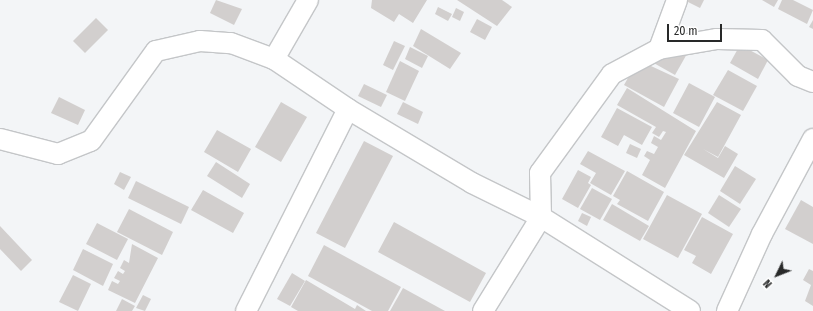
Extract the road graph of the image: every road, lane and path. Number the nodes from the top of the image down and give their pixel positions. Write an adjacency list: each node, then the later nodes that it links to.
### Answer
1 (308, 0): 4 (street)
2 (677, 0): 3 (street)
3 (659, 49): 5 (street); 9 (street)
4 (274, 59): 6 (street); 7 (street)
5 (813, 82)
6 (348, 109): 9 (street); 10 (street)
7 (0, 139)
8 (813, 139): 13 (street)
9 (542, 217): 11 (street); 12 (street)
10 (246, 311)
11 (483, 311)
12 (690, 311)
13 (727, 311)

